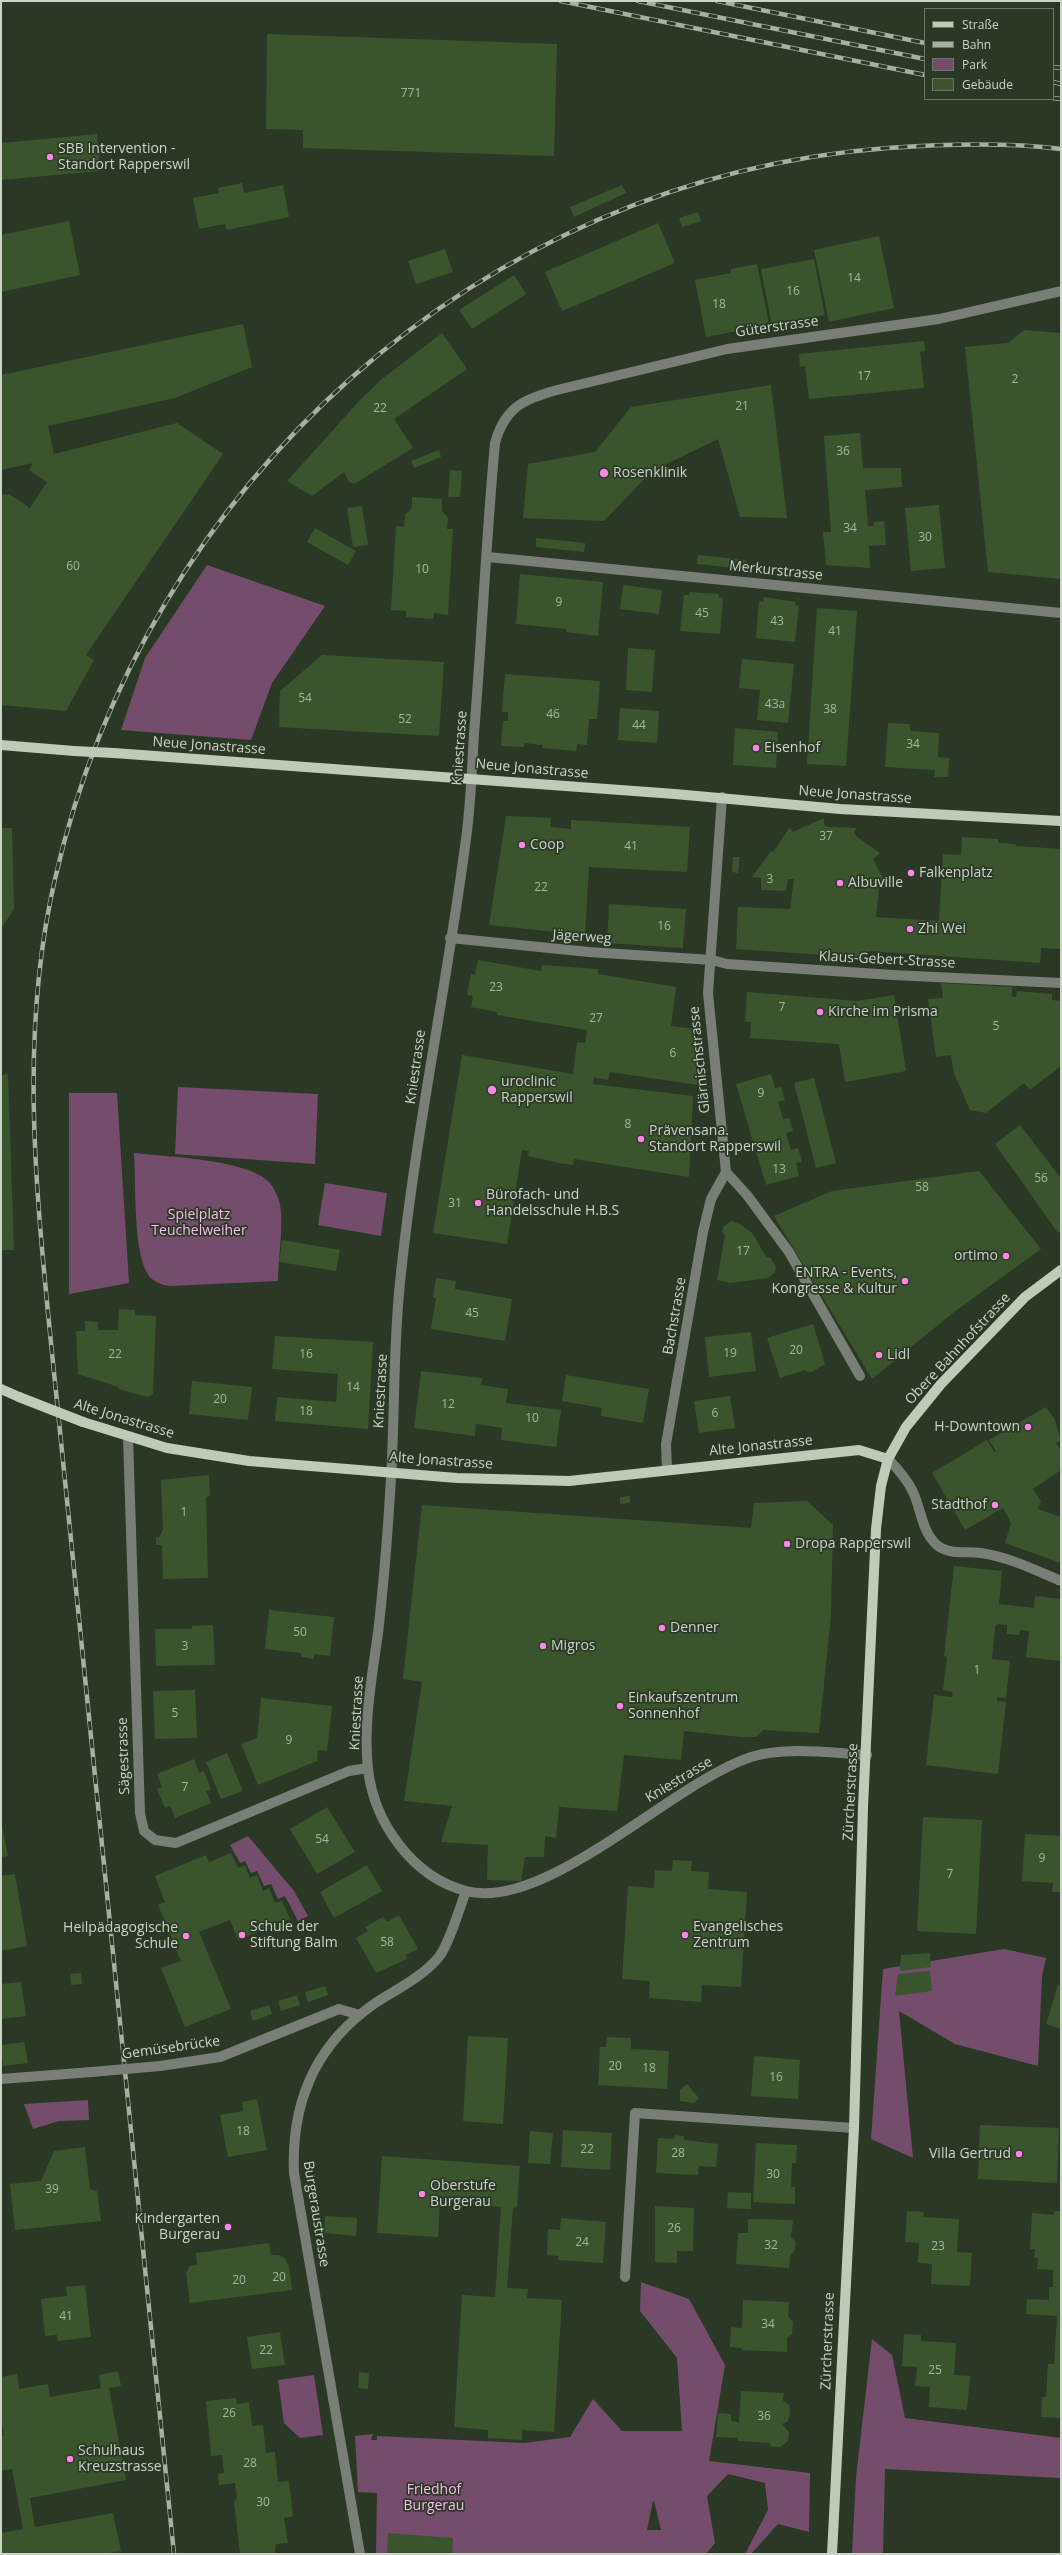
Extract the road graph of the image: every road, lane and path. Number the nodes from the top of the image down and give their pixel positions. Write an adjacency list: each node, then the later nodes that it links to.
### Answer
1 (1061, 291): 2 (street, Güterstrasse)
2 (506, 418): 3 (street, Kniestrasse)
3 (488, 557): 4 (street, Merkurstrasse); 6 (street, Kniestrasse)
4 (1061, 613)
5 (1, 745): 6 (main road, Neue Jonastrasse, bridge)
6 (471, 778): 7 (main road, Neue Jonastrasse); 9 (street, Kniestrasse)
7 (722, 797): 8 (main road, Neue Jonastrasse); 10 (street, Glärnischstrasse)
8 (1061, 821)
9 (450, 938): 10 (street, Jägerweg); 19 (street, Kniestrasse)
10 (712, 960): 11 (street, Klaus-Gebert-Strasse); 12 (street, Glärnischstrasse)
11 (1061, 983)
12 (726, 1172): 14 (street); 18 (street, Bachstrasse)
13 (1061, 1270): 17 (main road, Obere Bahnhofstrasse)
14 (860, 1376)
15 (1, 1389): 16 (main road, Alte Jonastrasse, bridge)
16 (128, 1437): 19 (main road, Alte Jonastrasse); 22 (street, Sägestrasse)
17 (888, 1459): 18 (main road, Alte Jonastrasse); 20 (street); 21 (main road, Zürcherstrasse)
18 (667, 1470): 19 (main road, Alte Jonastrasse)
19 (392, 1472): 22 (street, Kniestrasse)
20 (1061, 1581)
21 (867, 1755): 23 (street, Kniestrasse); 26 (main road, Zürcherstrasse)
22 (368, 1768): 23 (street, Kniestrasse)
23 (466, 1891): 24 (street, Burgeraustrasse)
24 (360, 2015): 25 (street, Gemüsebrücke, bridge); 28 (street, Burgeraustrasse)
25 (1, 2079)
26 (854, 2128): 27 (street); 29 (main road, Zürcherstrasse)
27 (625, 2277)
28 (360, 2554)
29 (832, 2554)

